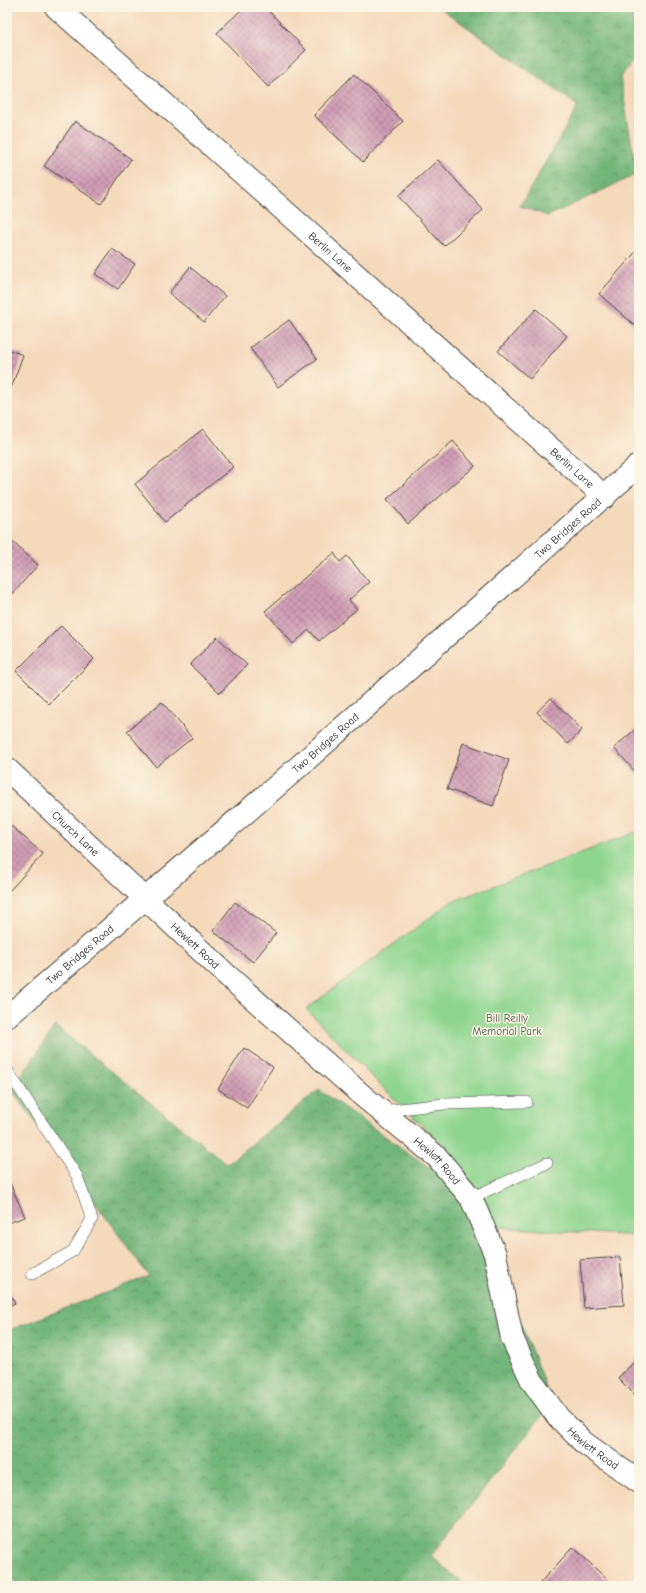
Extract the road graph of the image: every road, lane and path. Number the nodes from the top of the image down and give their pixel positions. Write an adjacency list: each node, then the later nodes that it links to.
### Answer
1 (56, 7): 3 (street, Berlin Lane)
2 (639, 465): 3 (street, Two Bridges Road)
3 (605, 497): 5 (street, Two Bridges Road)
4 (7, 769): 5 (street, Church Lane)
5 (144, 899): 6 (street, Two Bridges Road); 9 (street, Hewlett Road)
6 (7, 1017)
7 (7, 1070): 12 (lane)
8 (527, 1102): 9 (lane)
9 (381, 1111): 11 (street, Hewlett Road)
10 (547, 1162): 11 (lane)
11 (471, 1198): 13 (street, Hewlett Road)
12 (32, 1274)
13 (639, 1482)

